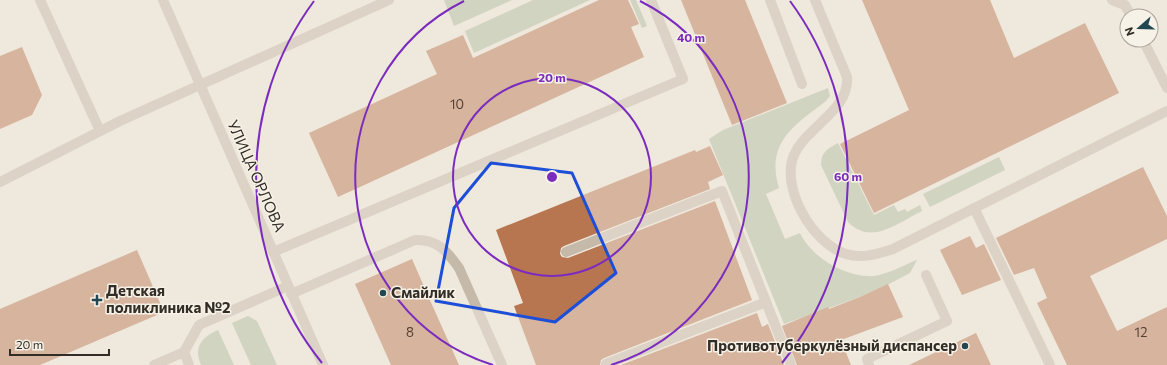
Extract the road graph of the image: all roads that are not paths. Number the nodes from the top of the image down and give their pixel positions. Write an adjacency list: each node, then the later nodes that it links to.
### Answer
1 (40, 0): 14 (street)
2 (163, 0): 11 (street, УЛИЦА ОРЛОВА)
3 (389, 0): 11 (street)
4 (651, 0): 17 (street)
5 (770, 0): 10 (street)
6 (815, 0): 16 (street)
7 (1112, 0): 8 (street)
8 (1127, 8)
9 (1147, 48): 12 (street)
10 (802, 84)
11 (200, 86): 14 (street); 17 (street, УЛИЦА ОРЛОВА)
12 (1167, 88)
13 (1167, 111): 16 (street)
14 (100, 131): 15 (street)
15 (0, 182)
16 (974, 208): 30 (street)
17 (273, 252): 20 (street, УЛИЦА ОРЛОВА)
18 (566, 252): 21 (street)
19 (926, 275): 29 (street)
20 (290, 290): 22 (street); 26 (street, УЛИЦА ОРЛОВА); 27 (street)
21 (766, 302): 23 (street); 28 (street)
22 (184, 352): 24 (street); 25 (street)
23 (606, 364)
24 (154, 365)
25 (189, 365)
26 (322, 365)
27 (502, 365)
28 (791, 365)
29 (869, 365)
30 (1050, 365)

